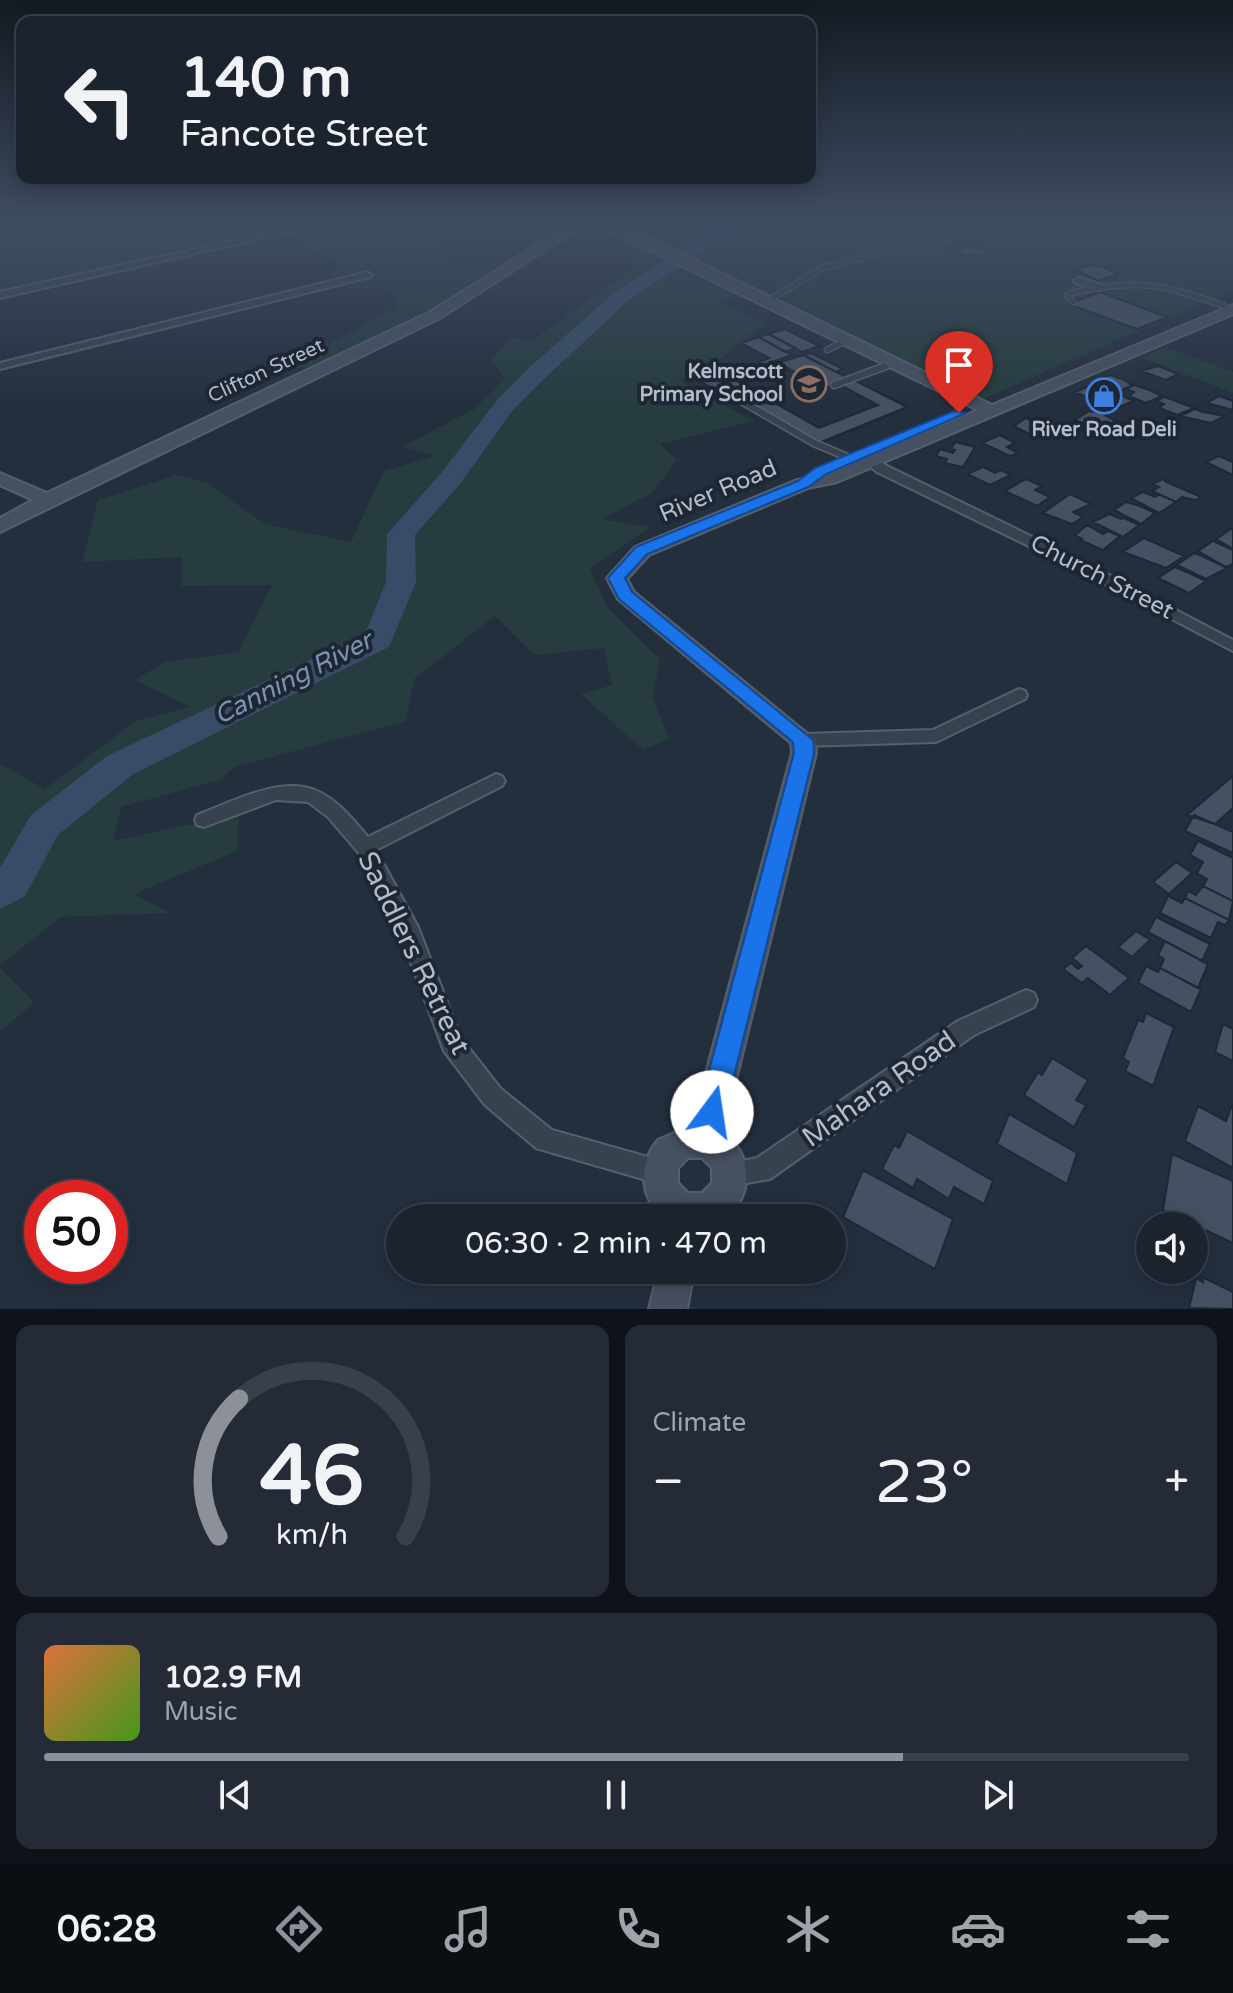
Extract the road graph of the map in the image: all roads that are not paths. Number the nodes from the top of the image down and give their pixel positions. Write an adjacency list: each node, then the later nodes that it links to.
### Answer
1 (40, 286): 10 (street)
2 (322, 286): 17 (street)
3 (479, 286): 23 (main road, Clifton Street)
4 (737, 286): 11 (main road)
5 (792, 286): 11 (lane)
6 (1096, 286): 9 (street)
7 (1104, 286): 9 (lane)
8 (1171, 286): 13 (lane)
9 (1099, 287): 12 (lane)
10 (0, 295)
11 (767, 301): 14 (main road)
12 (1073, 302)
13 (1230, 305): 20 (main road, River Road)
14 (848, 340): 15 (lane); 16 (main road)
15 (827, 350)
16 (894, 363): 18 (lane); 20 (main road)
17 (0, 366)
18 (834, 385)
19 (733, 396): 21 (lane)
20 (986, 408): 21 (main road, River Road)
21 (868, 458): 25 (street, Church Street); 27 (main road, River Road)
22 (0, 478): 23 (main road)
23 (47, 500): 24 (main road, Clifton Street)
24 (0, 526)
25 (1233, 646)
26 (1019, 695): 27 (street)
27 (803, 740): 32 (main road)
28 (496, 781): 30 (street)
29 (204, 820): 30 (street, Saddlers Retreat)
30 (365, 847): 33 (street, Saddlers Retreat)
31 (1026, 1000): 34 (street, Mahara Road)
32 (704, 1142): 33 (main road); 34 (main road)
33 (666, 1196): 34 (main road)
34 (720, 1199)

